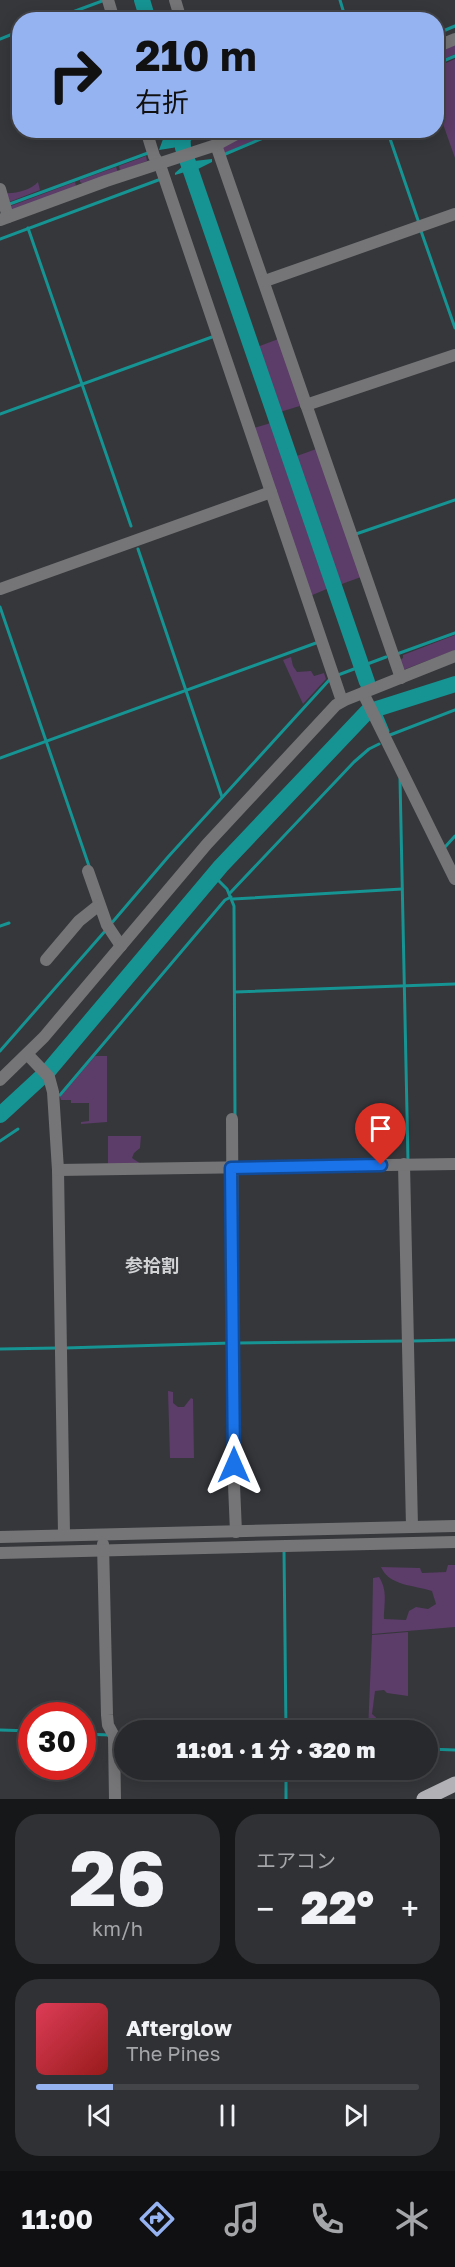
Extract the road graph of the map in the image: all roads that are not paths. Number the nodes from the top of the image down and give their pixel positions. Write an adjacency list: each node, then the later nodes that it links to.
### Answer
1 (148, 138): 3 (street)
2 (219, 139): 3 (street); 7 (street)
3 (162, 173): 5 (street); 10 (street)
4 (0, 189): 5 (street)
5 (5, 213)
6 (455, 214): 7 (street)
7 (265, 281): 9 (street)
8 (455, 355): 9 (street)
9 (309, 404): 13 (street)
10 (268, 493): 11 (street); 15 (street)
11 (0, 589)
12 (455, 656): 13 (street)
13 (401, 678): 14 (street)
14 (364, 696): 15 (street); 17 (street)
15 (342, 701): 19 (street)
16 (88, 871): 18 (street)
17 (455, 879)
18 (99, 905): 19 (street); 20 (street)
19 (121, 946): 21 (street)
20 (46, 960)
21 (28, 1055): 22 (street); 27 (street)
22 (1, 1076)
23 (232, 1119): 26 (street)
24 (406, 1164): 25 (street); 26 (street); 29 (street)
25 (455, 1164)
26 (233, 1167): 27 (street); 30 (street)
27 (58, 1170): 31 (street)
28 (455, 1526): 29 (street)
29 (412, 1527): 33 (street)
30 (236, 1532): 34 (street); 36 (street)
31 (64, 1534): 32 (street); 36 (street)
32 (0, 1537)
33 (376, 1537): 34 (street); 35 (street)
34 (342, 1538): 36 (street)
35 (455, 1542)
36 (103, 1543): 37 (street); 39 (street)
37 (0, 1553)
38 (455, 1784): 40 (main road)
39 (115, 1799)
40 (424, 1799)

